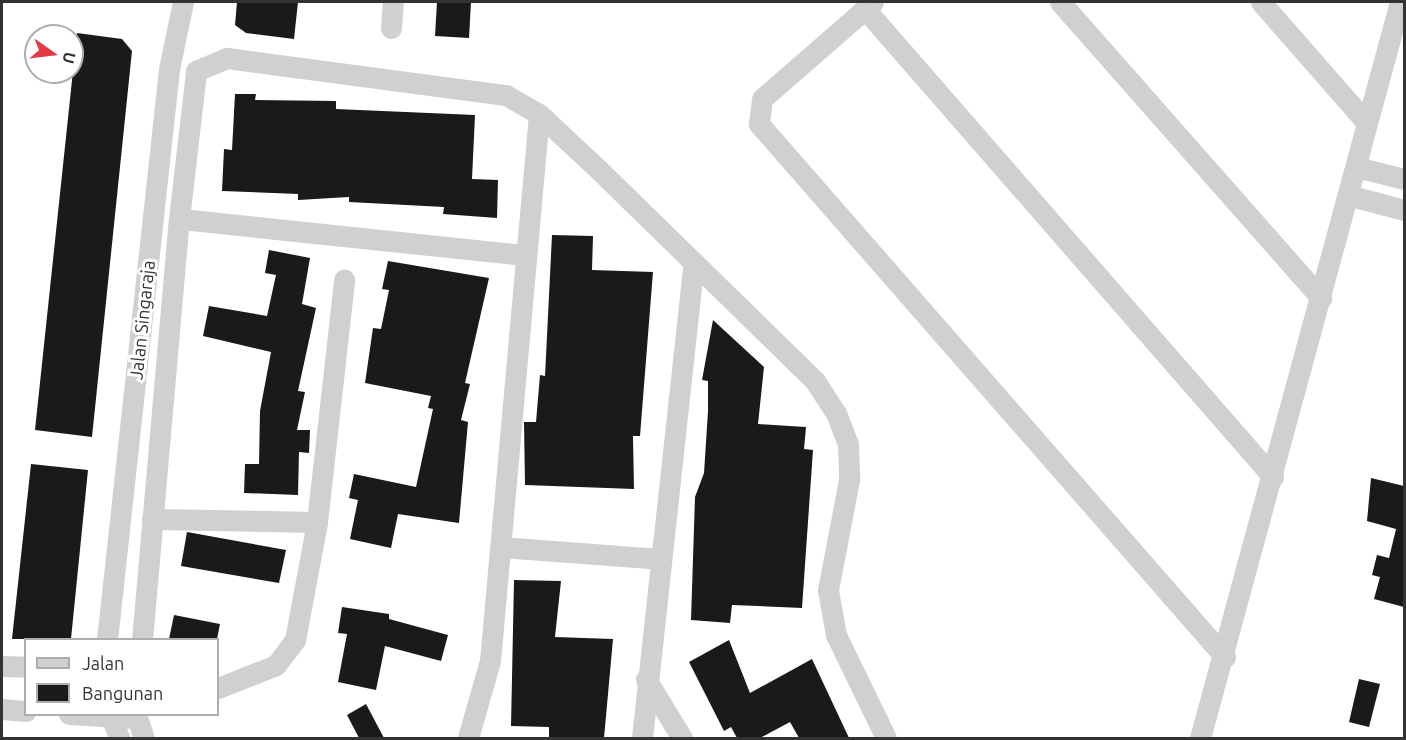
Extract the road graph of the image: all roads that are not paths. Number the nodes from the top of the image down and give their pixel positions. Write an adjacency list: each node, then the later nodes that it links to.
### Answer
1 (183, 2): 24 (street, Jalan Singaraja)
2 (393, 2): 7 (street)
3 (1060, 2): 18 (street)
4 (1261, 2): 9 (street)
5 (1400, 2): 9 (street)
6 (869, 5): 19 (street); 26 (street)
7 (391, 28)
8 (539, 114): 14 (street); 15 (street); 16 (street)
9 (1367, 123): 10 (street)
10 (1356, 167): 11 (street); 12 (street)
11 (1404, 179)
12 (1348, 195): 13 (street); 18 (street)
13 (1404, 210)
14 (179, 219): 15 (street); 20 (street)
15 (525, 255): 22 (street)
16 (693, 267): 23 (street); 40 (street)
17 (344, 280): 21 (street)
18 (1321, 298): 19 (street)
19 (1273, 477): 26 (street)
20 (152, 519): 21 (street); 25 (street)
21 (316, 522): 30 (street)
22 (502, 547): 23 (street); 37 (street)
23 (660, 559): 29 (street)
24 (107, 638)
25 (142, 638)
26 (1225, 657): 41 (street)
27 (2, 666): 28 (street)
28 (24, 667)
29 (646, 679): 38 (street); 39 (street)
30 (219, 688)
31 (2, 709): 32 (street)
32 (24, 711)
33 (110, 716): 34 (street); 35 (street)
34 (136, 716): 36 (street)
35 (119, 738)
36 (144, 738)
37 (468, 738)
38 (642, 738)
39 (682, 738)
40 (886, 738)
41 (1200, 738)

